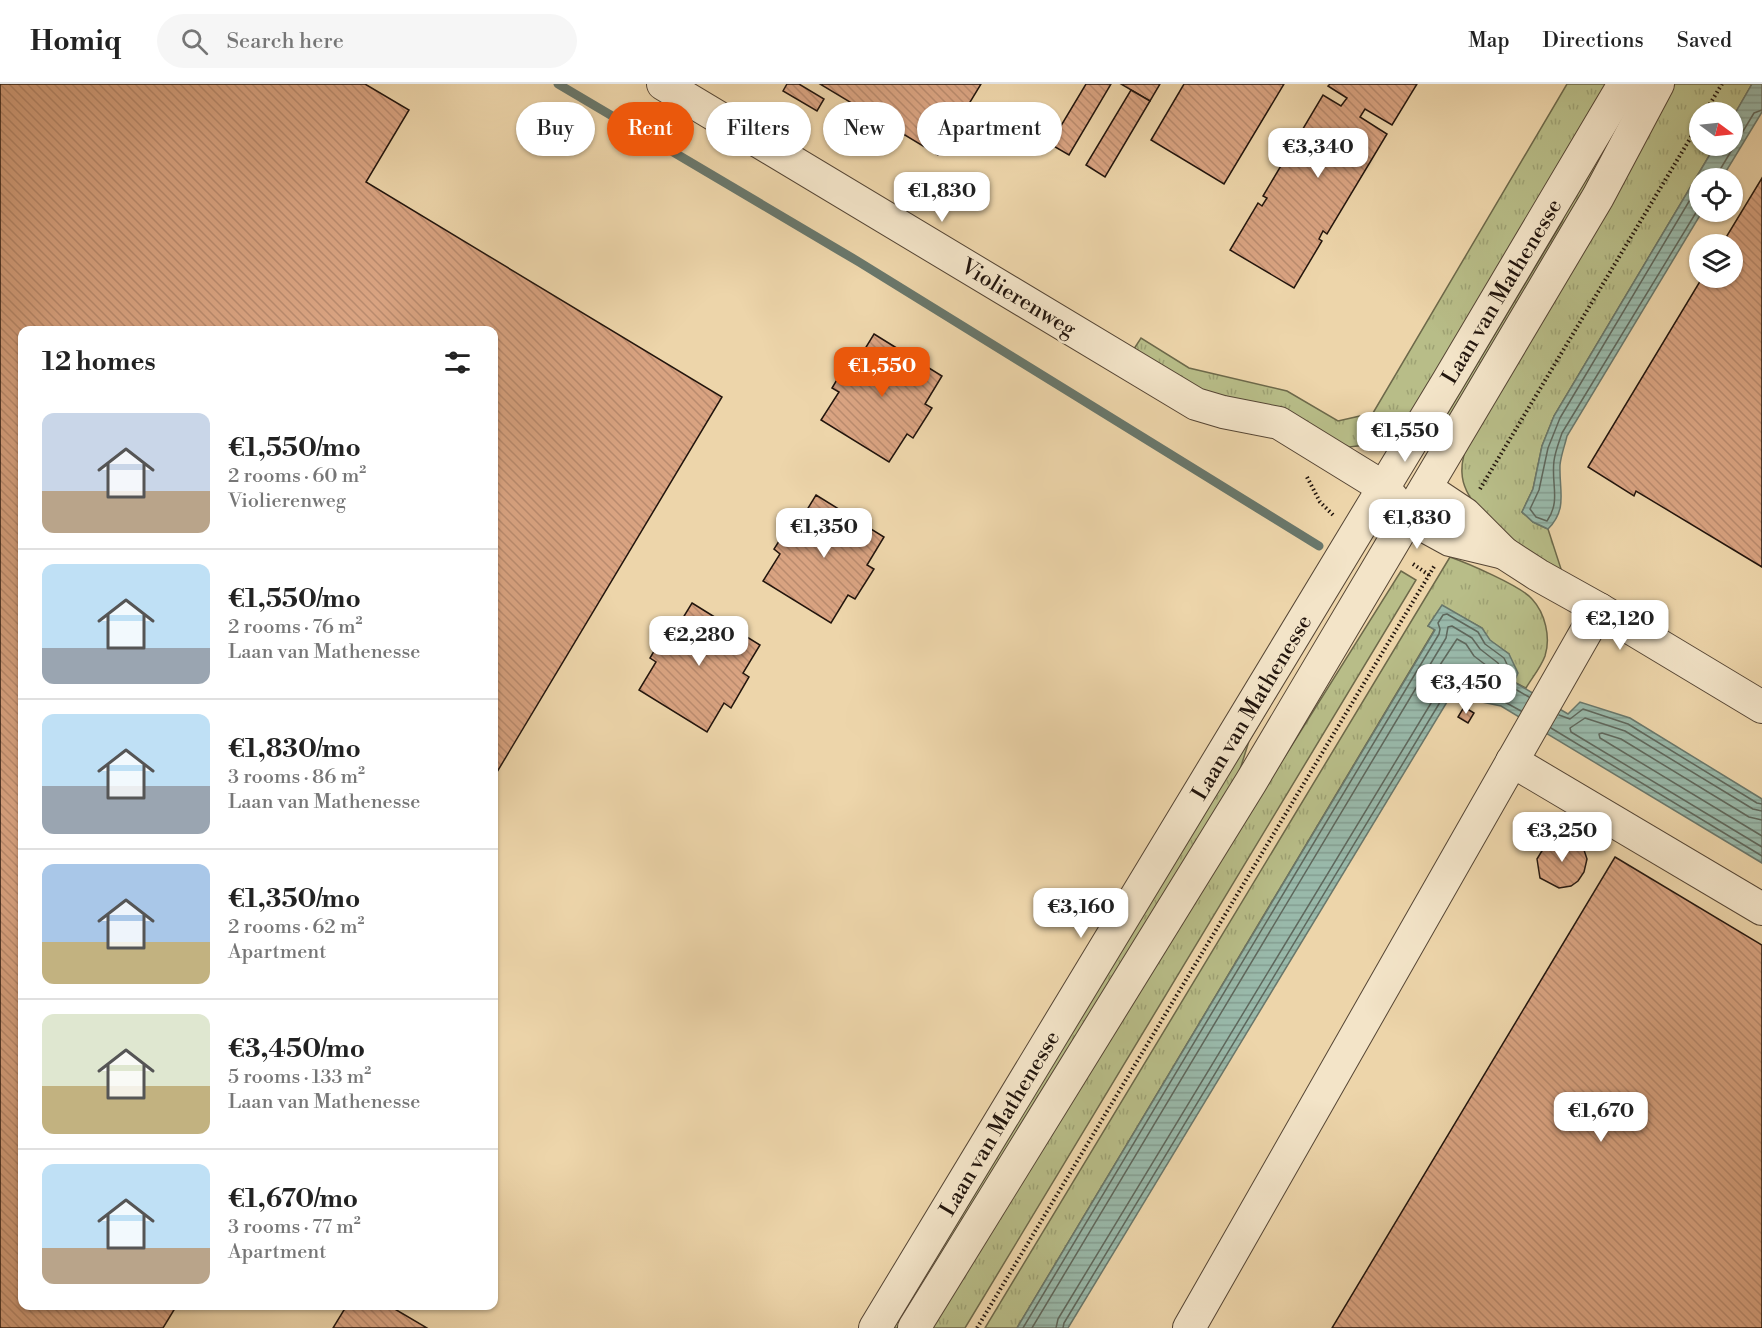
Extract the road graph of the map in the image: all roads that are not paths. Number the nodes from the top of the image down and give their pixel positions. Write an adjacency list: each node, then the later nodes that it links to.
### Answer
1 (663, 84): 4 (street, Violierenweg)
2 (1624, 84): 4 (street, Laan van Mathenesse)
3 (1658, 84): 5 (street, Laan van Mathenesse)
4 (1383, 487): 5 (street); 6 (street); 12 (street, Laan van Mathenesse)
5 (1426, 488): 6 (street, Laan van Mathenesse); 7 (street)
6 (1408, 517): 7 (street); 13 (street, Laan van Mathenesse)
7 (1458, 527): 8 (street)
8 (1599, 609): 9 (street); 10 (street)
9 (1762, 707)
10 (1512, 761): 11 (street); 14 (street)
11 (1762, 909)
12 (875, 1328)
13 (914, 1328)
14 (1189, 1328)

